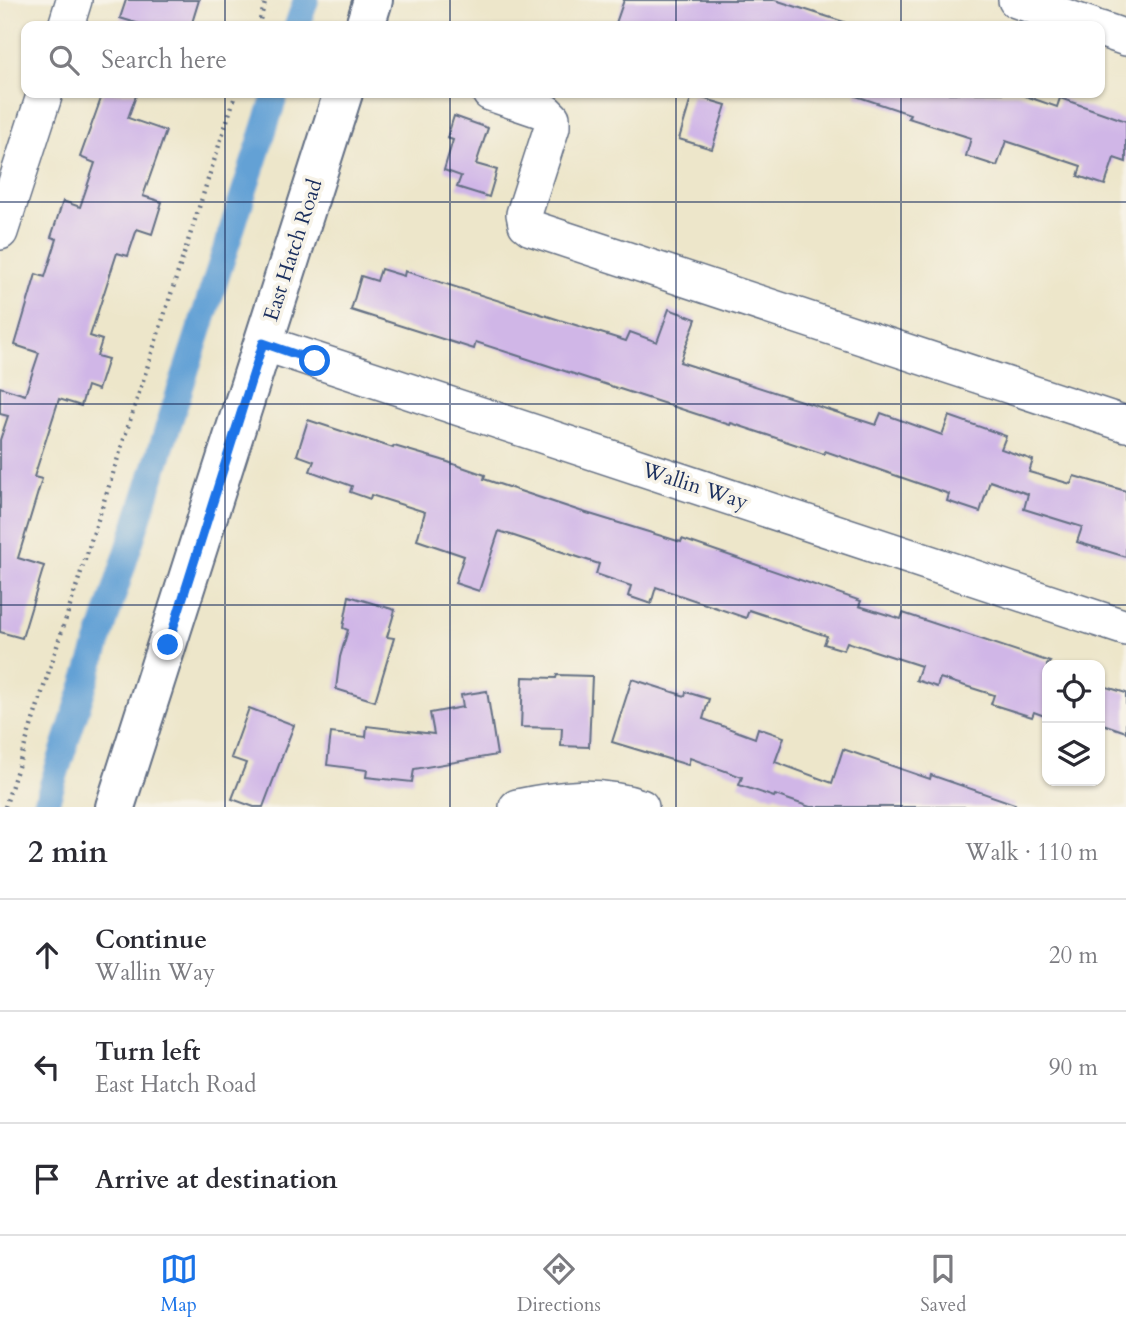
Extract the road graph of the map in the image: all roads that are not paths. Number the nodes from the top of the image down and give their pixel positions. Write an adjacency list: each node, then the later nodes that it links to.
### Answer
1 (75, 0): 4 (street)
2 (373, 0): 5 (main road)
3 (1016, 0): 6 (street)
4 (68, 21)
5 (367, 21)
6 (1077, 21)
7 (1105, 31): 8 (street)
8 (1126, 38)
9 (43, 98): 12 (street)
10 (342, 98): 13 (main road, East Hatch Road)
11 (505, 98): 14 (street)
12 (0, 232)
13 (263, 343): 15 (street, Wallin Way); 16 (main road, East Hatch Road)
14 (1126, 424)
15 (1126, 628)
16 (115, 807)
17 (517, 807): 18 (street)
18 (641, 807)

